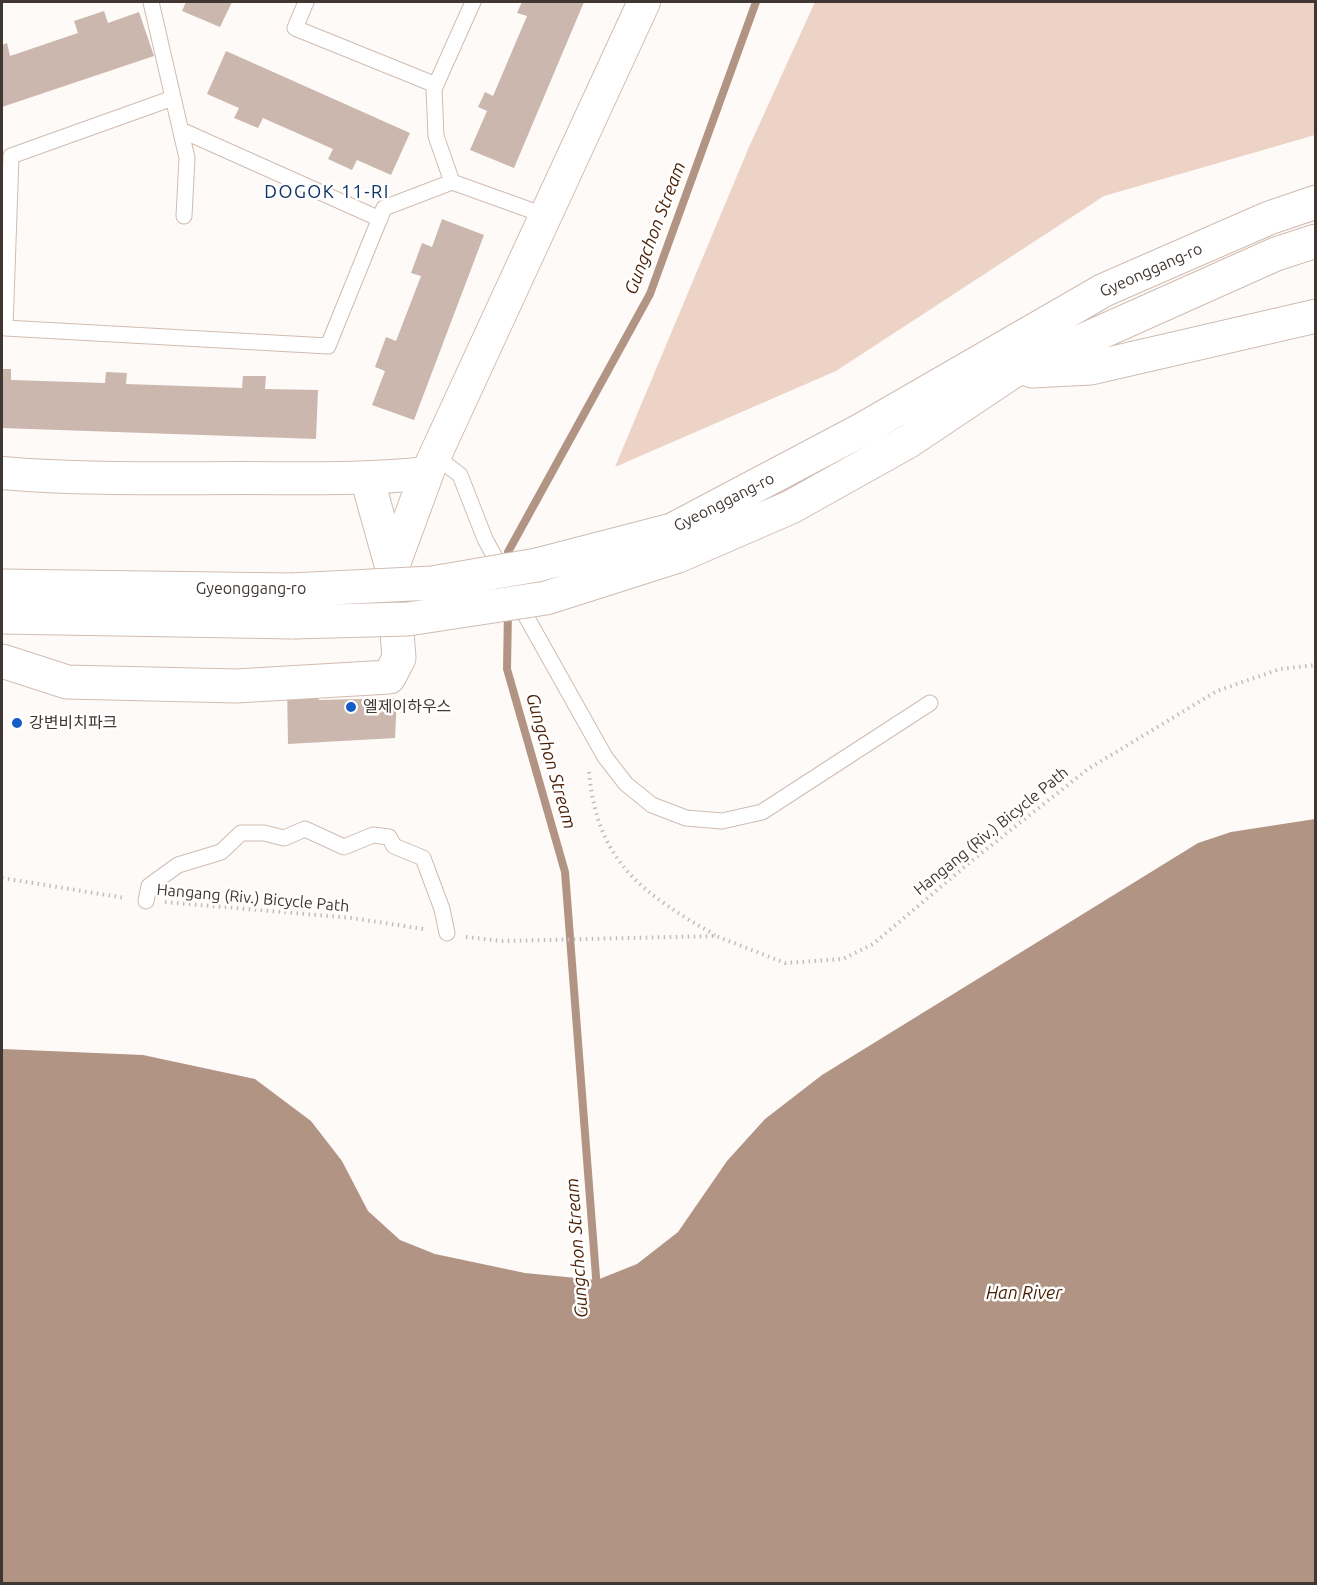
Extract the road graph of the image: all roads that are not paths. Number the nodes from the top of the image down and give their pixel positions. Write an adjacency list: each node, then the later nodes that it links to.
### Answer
1 (151, 2): 6 (lane)
2 (306, 2): 5 (lane)
3 (472, 2): 5 (lane)
4 (644, 2): 10 (street)
5 (436, 85): 8 (lane)
6 (173, 98): 7 (lane); 12 (lane)
7 (180, 130): 11 (lane); 12 (lane)
8 (452, 182): 10 (lane); 12 (lane)
9 (1316, 202): 19 (main road, Gyeonggang-ro)
10 (544, 215): 16 (street)
11 (184, 216)
12 (380, 219)
13 (1316, 241): 15 (main road, Gyeonggang-ro)
14 (1316, 316): 15 (main road)
15 (1012, 372): 19 (main road, Gyeonggang-ro)
16 (431, 465): 18 (street); 20 (main road); 24 (lane)
17 (2, 473): 18 (street)
18 (367, 478): 20 (main road)
19 (675, 543): 21 (main road, Gyeonggang-ro, bridge); 22 (main road, Gyeonggang-ro, bridge)
20 (392, 568): 23 (main road)
21 (2, 586)
22 (2, 617)
23 (2, 662)
24 (930, 703)
25 (146, 901): 26 (lane)
26 (447, 933)

